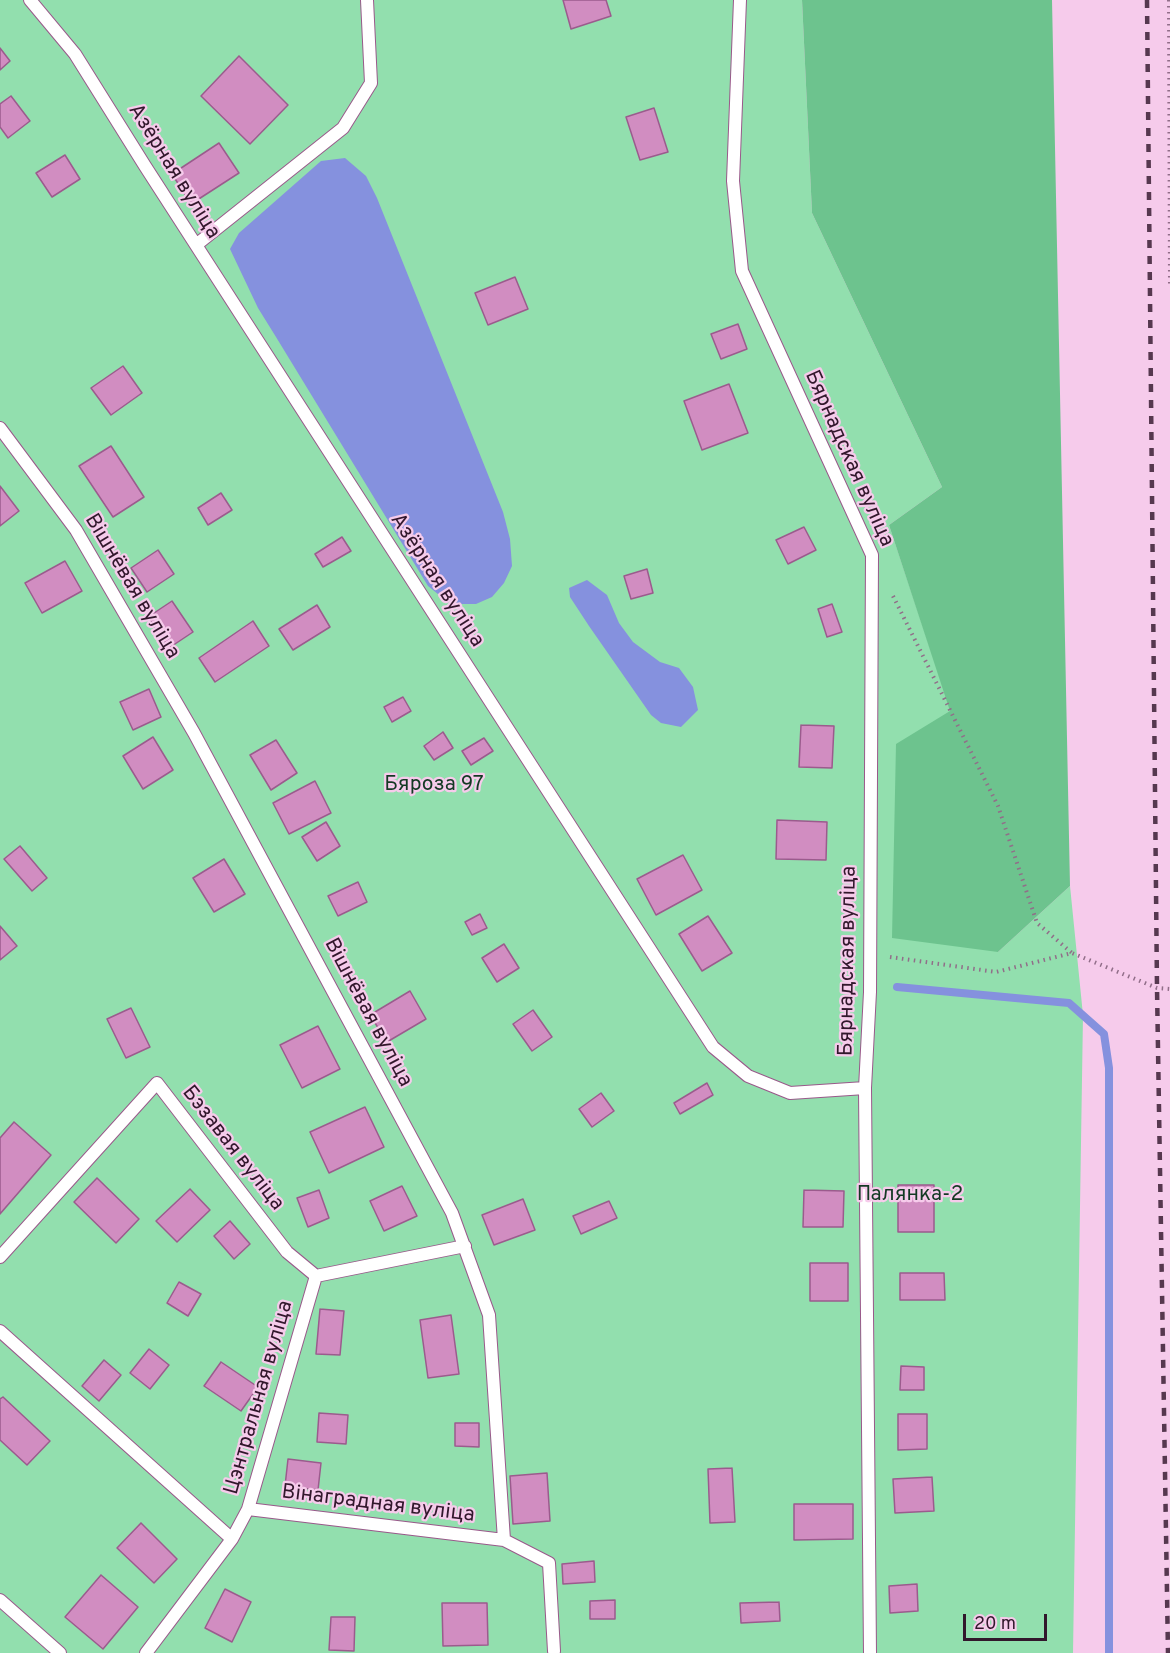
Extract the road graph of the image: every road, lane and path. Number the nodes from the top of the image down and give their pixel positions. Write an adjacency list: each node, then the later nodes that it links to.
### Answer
1 (30, 0): 5 (lane, Азёрная вуліца)
2 (367, 0): 5 (lane)
3 (740, 0): 10 (lane, Бярнадская вуліца)
4 (1169, 0): 6 (path)
5 (196, 245): 12 (lane, Азёрная вуліца)
6 (1170, 286)
7 (0, 428): 13 (lane, Вішнёвая вуліца)
8 (888, 586): 9 (path)
9 (1072, 953): 10 (path); 11 (path)
10 (870, 954): 12 (lane, Бярнадская вуліца)
11 (1170, 989)
12 (865, 1088): 24 (lane, Бярнадская вуліца)
13 (465, 1246): 15 (lane); 19 (lane, Вішнёвая вуліца)
14 (0, 1257): 15 (lane, Бэзавая вуліца)
15 (316, 1276): 17 (lane, Цэнтральная вуліца)
16 (0, 1331): 18 (lane)
17 (248, 1509): 18 (lane, Цэнтральная вуліца); 19 (lane, Вінаградная вуліца)
18 (232, 1539): 23 (lane, Цэнтральная вуліца)
19 (504, 1540): 21 (lane)
20 (0, 1599): 22 (lane)
21 (554, 1651)
22 (60, 1653)
23 (146, 1653)
24 (870, 1653)

